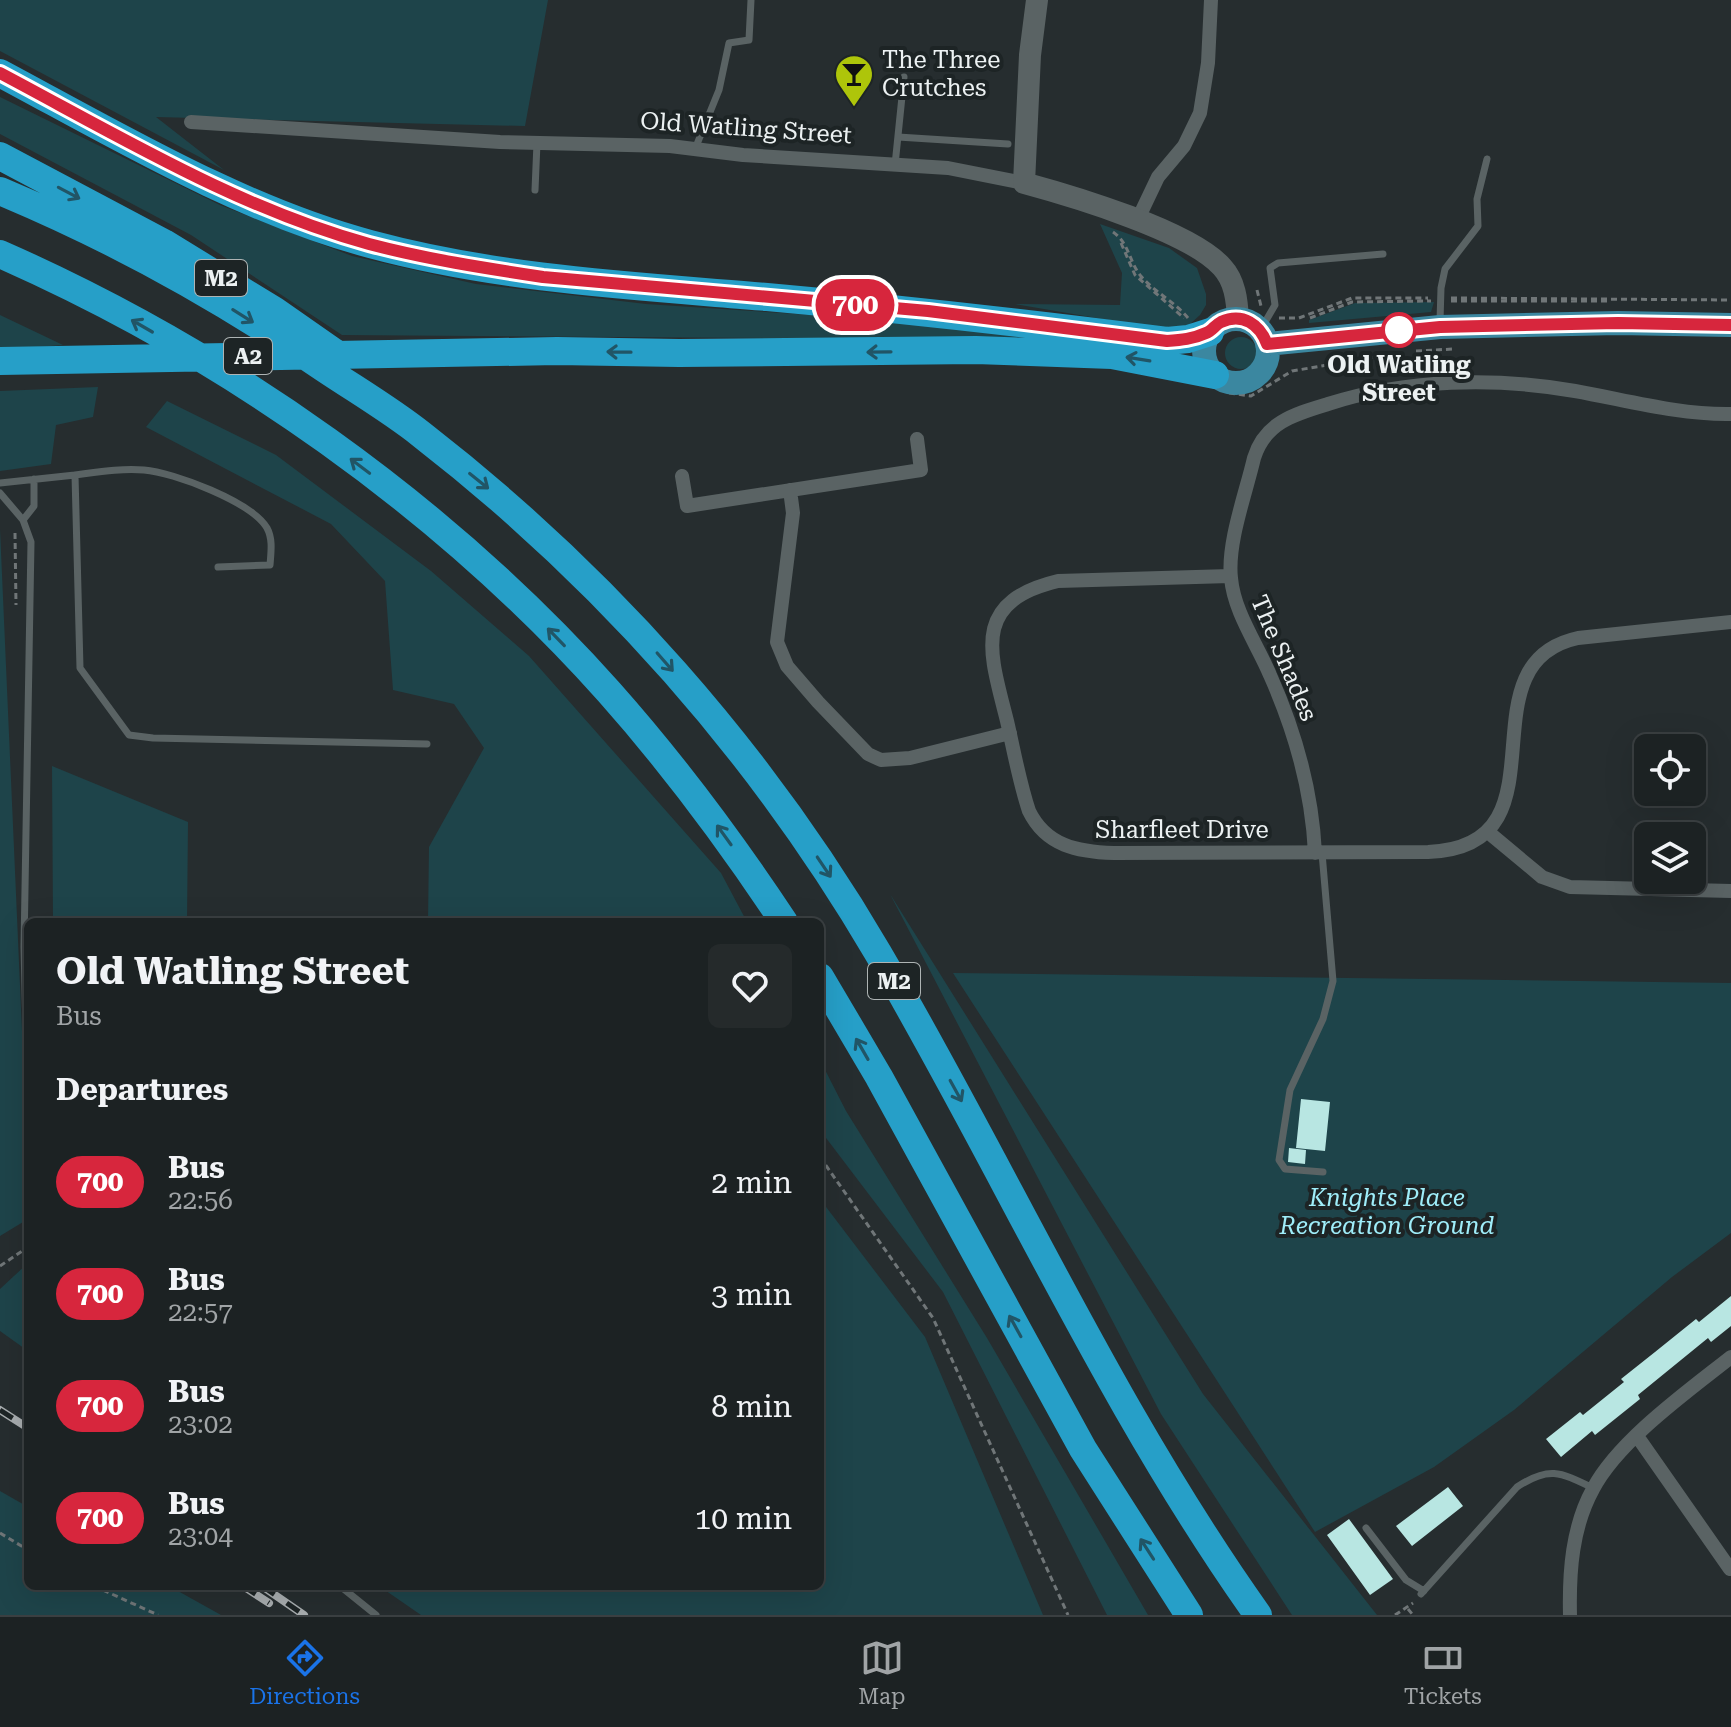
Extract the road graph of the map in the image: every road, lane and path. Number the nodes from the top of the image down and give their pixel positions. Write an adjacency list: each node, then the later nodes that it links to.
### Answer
1 (751, 0): 10 (lane)
2 (1037, 0): 14 (street)
3 (1211, 0): 17 (street)
4 (0, 73): 28 (highway)
5 (904, 77): 7 (lane)
6 (191, 122): 8 (street, Old Watling Street)
7 (898, 137): 9 (lane); 13 (lane)
8 (537, 143): 10 (street, Old Watling Street); 15 (lane)
9 (1008, 144)
10 (695, 149): 13 (street, Old Watling Street)
11 (0, 156): 35 (highway, M2, one-way to 35)
12 (1487, 159): 22 (lane)
13 (895, 165): 14 (street, Old Watling Street)
14 (1024, 183): 17 (street, Old Watling Street)
15 (535, 190)
16 (0, 191): 35 (highway, M2, one-way to 35)
17 (1138, 219): 24 (street, Old Watling Street)
18 (1118, 236): 28 (path)
19 (0, 254): 53 (highway, one-way to 19)
20 (1383, 254): 25 (lane)
21 (1255, 284): 25 (path)
22 (1440, 298): 23 (path); 25 (path); 27 (lane)
23 (1731, 300)
24 (1238, 319): 25 (main road); 28 (main road)
25 (1268, 325): 27 (main road); 33 (main road)
26 (1731, 325): 27 (main road)
27 (1440, 327)
28 (1196, 328): 33 (main road)
29 (1454, 349): 30 (path)
30 (1411, 352)
31 (1399, 353): 33 (path)
32 (0, 361): 33 (highway, A2, one-way to 32)
33 (1218, 383)
34 (1731, 414): 45 (street, The Shades)
35 (418, 432): 74 (highway, M2, one-way to 74)
36 (917, 439): 41 (street)
37 (75, 475): 39 (lane); 44 (lane); 48 (lane)
38 (682, 476): 41 (street)
39 (34, 479): 40 (lane); 43 (lane)
40 (0, 483)
41 (790, 490): 47 (street)
42 (0, 493): 43 (lane)
43 (23, 520): 52 (lane)
44 (218, 567)
45 (1230, 576): 47 (street, Sharfleet Drive); 50 (street, The Shades)
46 (1731, 622): 49 (street)
47 (1010, 733): 50 (street, Sharfleet Drive)
48 (427, 744)
49 (1488, 832): 50 (street, Sharfleet Drive); 51 (street)
50 (1318, 853): 56 (lane)
51 (1731, 891)
52 (25, 918)
53 (781, 918)
54 (824, 984): 73 (highway, M2, one-way to 54)
55 (824, 1163): 72 (path)
56 (1323, 1172)
57 (24, 1250): 58 (path)
58 (0, 1266)
59 (1731, 1357): 60 (street)
60 (1637, 1436): 61 (street); 65 (street)
61 (1593, 1488): 68 (lane); 77 (street)
62 (1366, 1528): 68 (lane)
63 (0, 1533): 64 (path)
64 (24, 1548)
65 (1730, 1569)
66 (103, 1590): 70 (path)
67 (345, 1590): 71 (lane)
68 (1422, 1592): 69 (path)
69 (1408, 1609): 75 (path); 76 (path)
70 (158, 1615)
71 (376, 1615)
72 (1068, 1615)
73 (1189, 1615)
74 (1258, 1615)
75 (1395, 1615)
76 (1413, 1615)
77 (1570, 1615)

